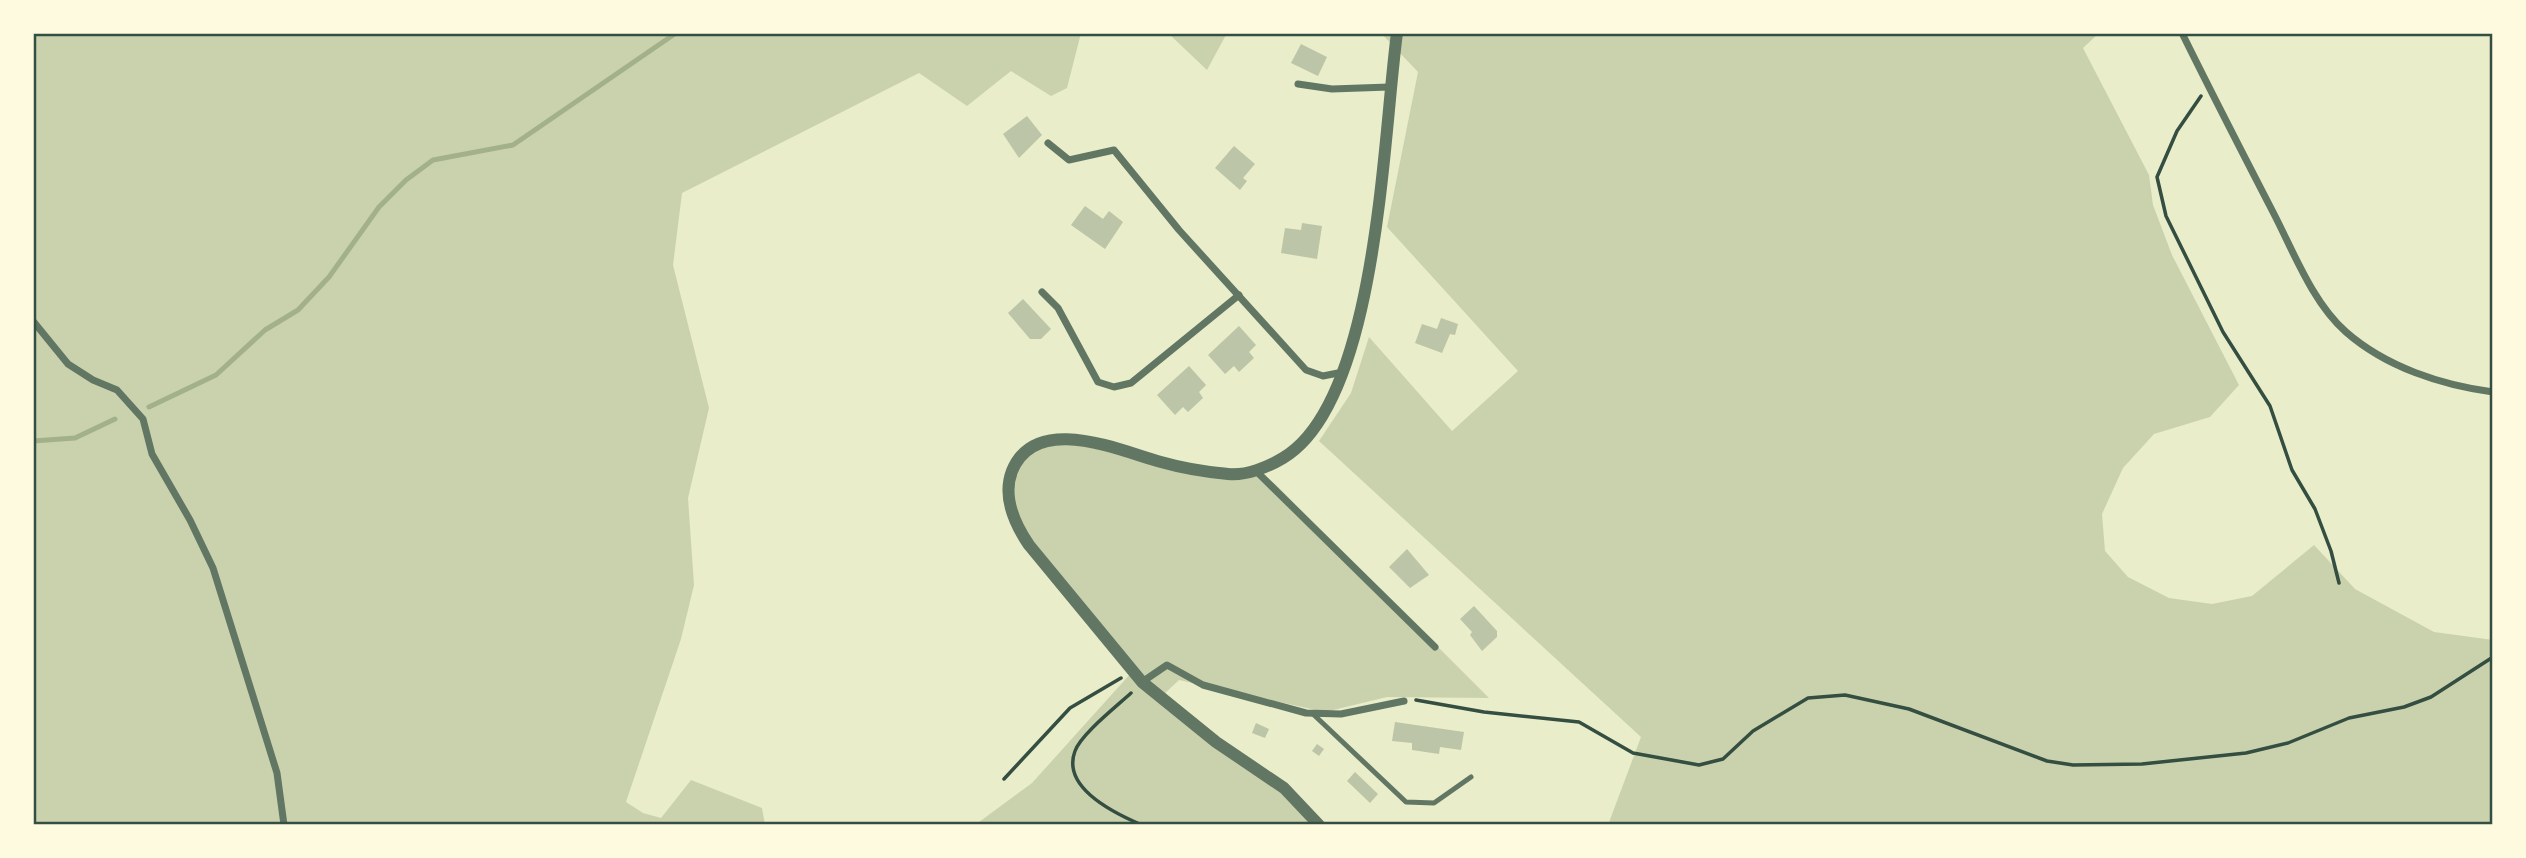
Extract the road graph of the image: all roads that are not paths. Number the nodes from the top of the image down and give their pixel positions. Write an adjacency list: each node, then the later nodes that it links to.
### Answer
1 (1397, 33): 4 (street)
2 (2182, 33): 10 (street)
3 (1298, 84): 4 (street)
4 (1390, 87): 9 (street)
5 (1048, 143): 7 (street)
6 (1042, 292): 7 (street)
7 (1239, 295): 9 (street)
8 (33, 321): 17 (street)
9 (1344, 372): 11 (street)
10 (2493, 392)
11 (1256, 470): 12 (street); 13 (street)
12 (1435, 647)
13 (1142, 682): 15 (street); 18 (street)
14 (1404, 701): 15 (street)
15 (1313, 714): 16 (lane)
16 (1471, 778)
17 (284, 825)
18 (1319, 825)

